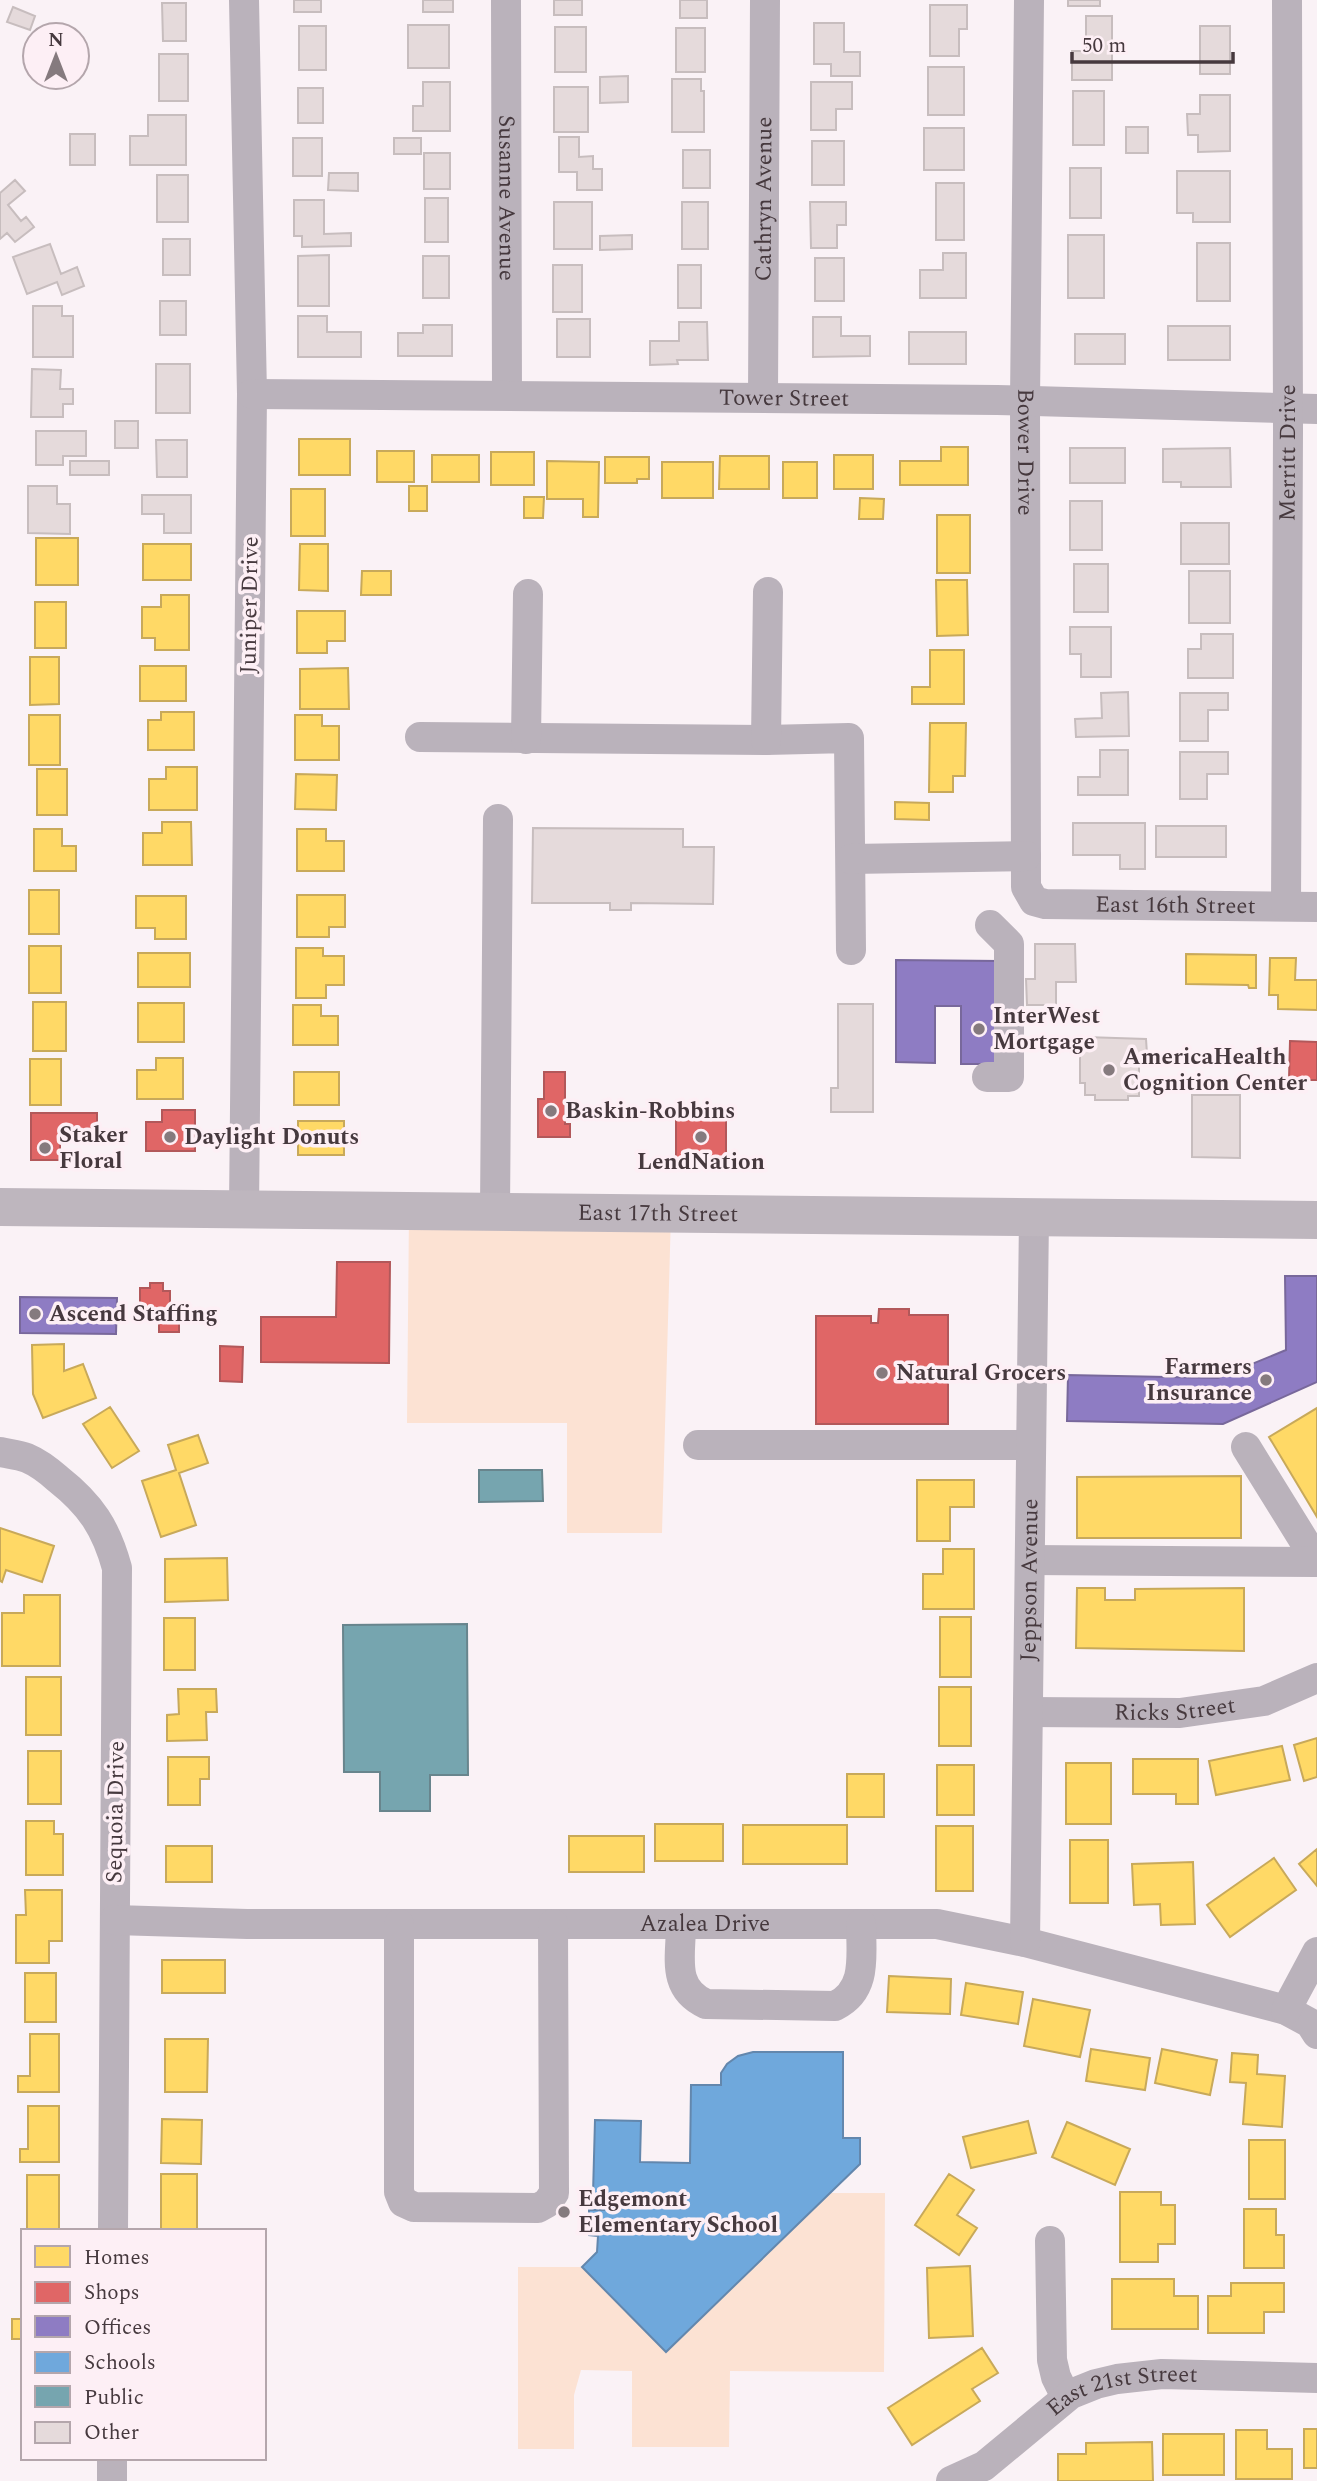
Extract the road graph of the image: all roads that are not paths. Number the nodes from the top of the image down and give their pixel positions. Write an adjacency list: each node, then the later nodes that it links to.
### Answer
1 (244, 0): 6 (street, Juniper Drive)
2 (506, 0): 7 (street, Susanne Avenue)
3 (765, 0): 8 (street, Cathryn Avenue)
4 (1029, 0): 9 (street, Bower Drive)
5 (1287, 0): 10 (street, Merritt Drive)
6 (252, 394): 7 (street, Tower Street); 26 (street, Juniper Drive)
7 (507, 395): 8 (street, Tower Street)
8 (763, 397): 9 (street, Tower Street)
9 (1026, 401): 10 (street, Tower Street); 17 (street, Bower Drive)
10 (1303, 409): 20 (street, Merritt Drive)
11 (768, 592): 15 (street)
12 (528, 594): 14 (street)
13 (420, 737): 14 (street)
14 (526, 739): 15 (street)
15 (766, 740): 18 (street)
16 (498, 819): 27 (street)
17 (1026, 856): 18 (street); 19 (street, Bower Drive)
18 (851, 859): 23 (street)
19 (1034, 901): 20 (street, East 16th Street)
20 (1286, 906): 21 (street, East 16th Street)
21 (1317, 907)
22 (990, 925): 24 (street)
23 (851, 950)
24 (987, 1077)
25 (0, 1207): 26 (main road, East 17th Street)
26 (244, 1210): 27 (main road, East 17th Street)
27 (495, 1211): 28 (main road, East 17th Street)
28 (1034, 1217): 29 (main road, East 17th Street); 31 (street, Jeppson Avenue)
29 (1317, 1220)
30 (698, 1445): 31 (street)
31 (1031, 1445): 34 (street, Jeppson Avenue)
32 (1246, 1447): 35 (street)
33 (0, 1452): 38 (street, Sequoia Drive)
34 (1030, 1560): 35 (street); 37 (street, Jeppson Avenue)
35 (1317, 1561)
36 (1317, 1678): 37 (street, Ricks Street)
37 (1028, 1712): 43 (street, Jeppson Avenue)
38 (115, 1920): 39 (street, Azalea Drive); 47 (street, Sequoia Drive)
39 (399, 1924): 40 (street, Azalea Drive); 40 (street)
40 (553, 1924): 41 (street, Azalea Drive)
41 (681, 1924): 42 (street, Azalea Drive); 42 (street)
42 (861, 1924): 43 (street, Azalea Drive)
43 (1025, 1942): 45 (street, Azalea Drive)
44 (1317, 1951): 45 (street)
45 (1286, 2010): 46 (street, Azalea Drive)
46 (1317, 2034)
47 (113, 2229)
48 (1050, 2241): 50 (street)
49 (1317, 2378): 50 (street, East 21st Street)
50 (1066, 2397): 52 (street, East 21st Street)
51 (112, 2460): 53 (street)
52 (988, 2474): 54 (street, East 21st Street)
53 (112, 2481)
54 (951, 2481)

